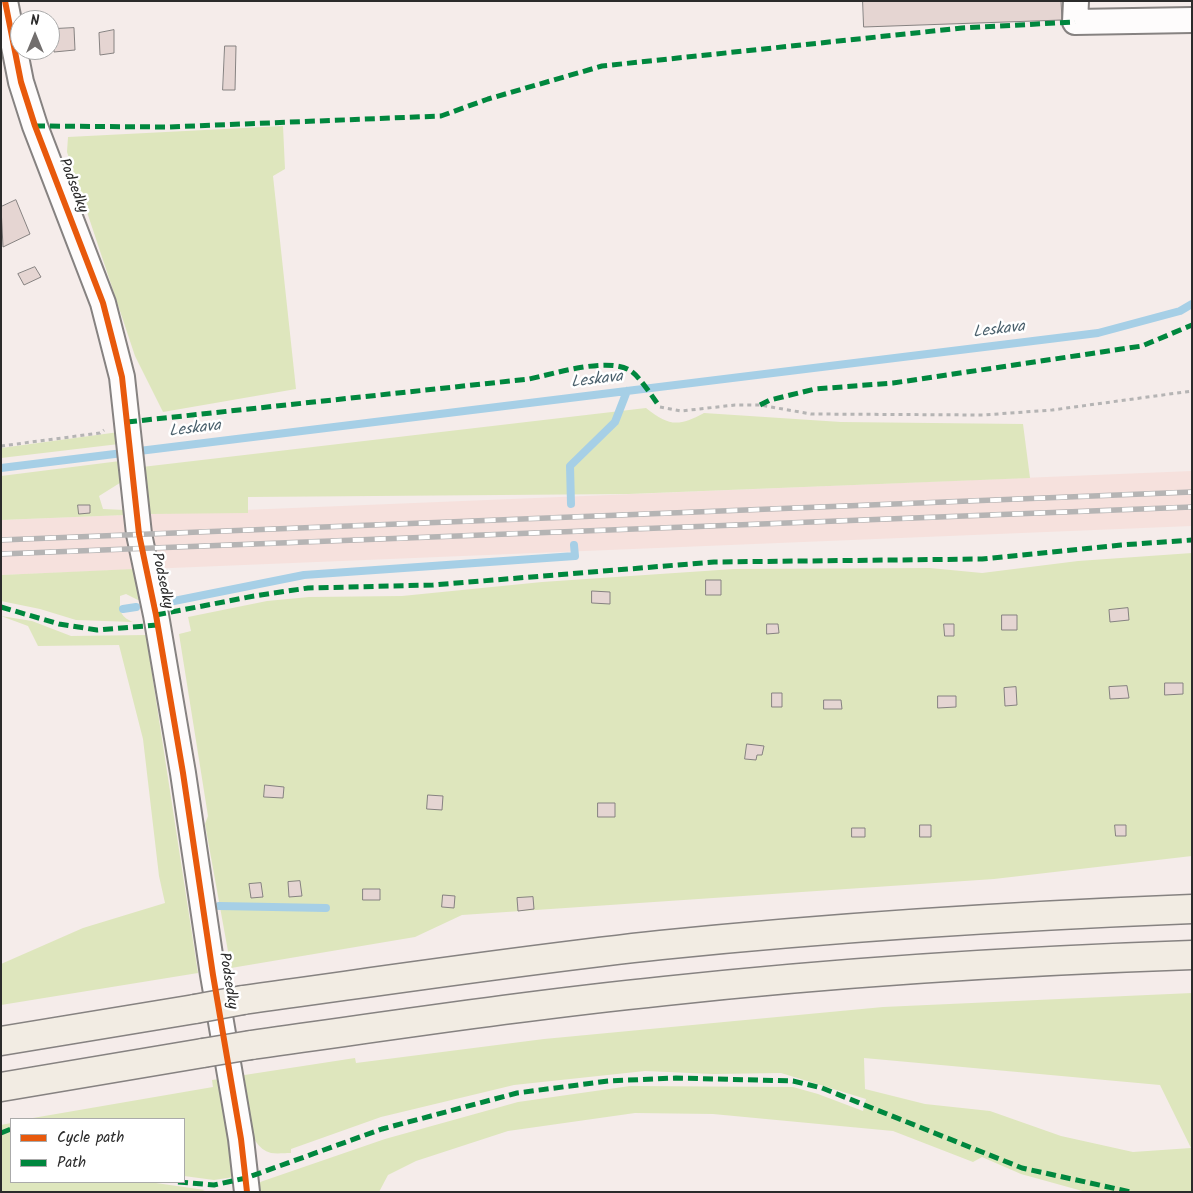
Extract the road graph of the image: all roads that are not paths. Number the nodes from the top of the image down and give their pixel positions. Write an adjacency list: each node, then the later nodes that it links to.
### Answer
1 (5, 1): 8 (street, Podsedky)
2 (1076, 1): 3 (street)
3 (1192, 20)
4 (1192, 909): 6 (highway, bridge)
5 (1192, 955): 7 (highway, bridge)
6 (1, 1041)
7 (1, 1087)
8 (246, 1185)

